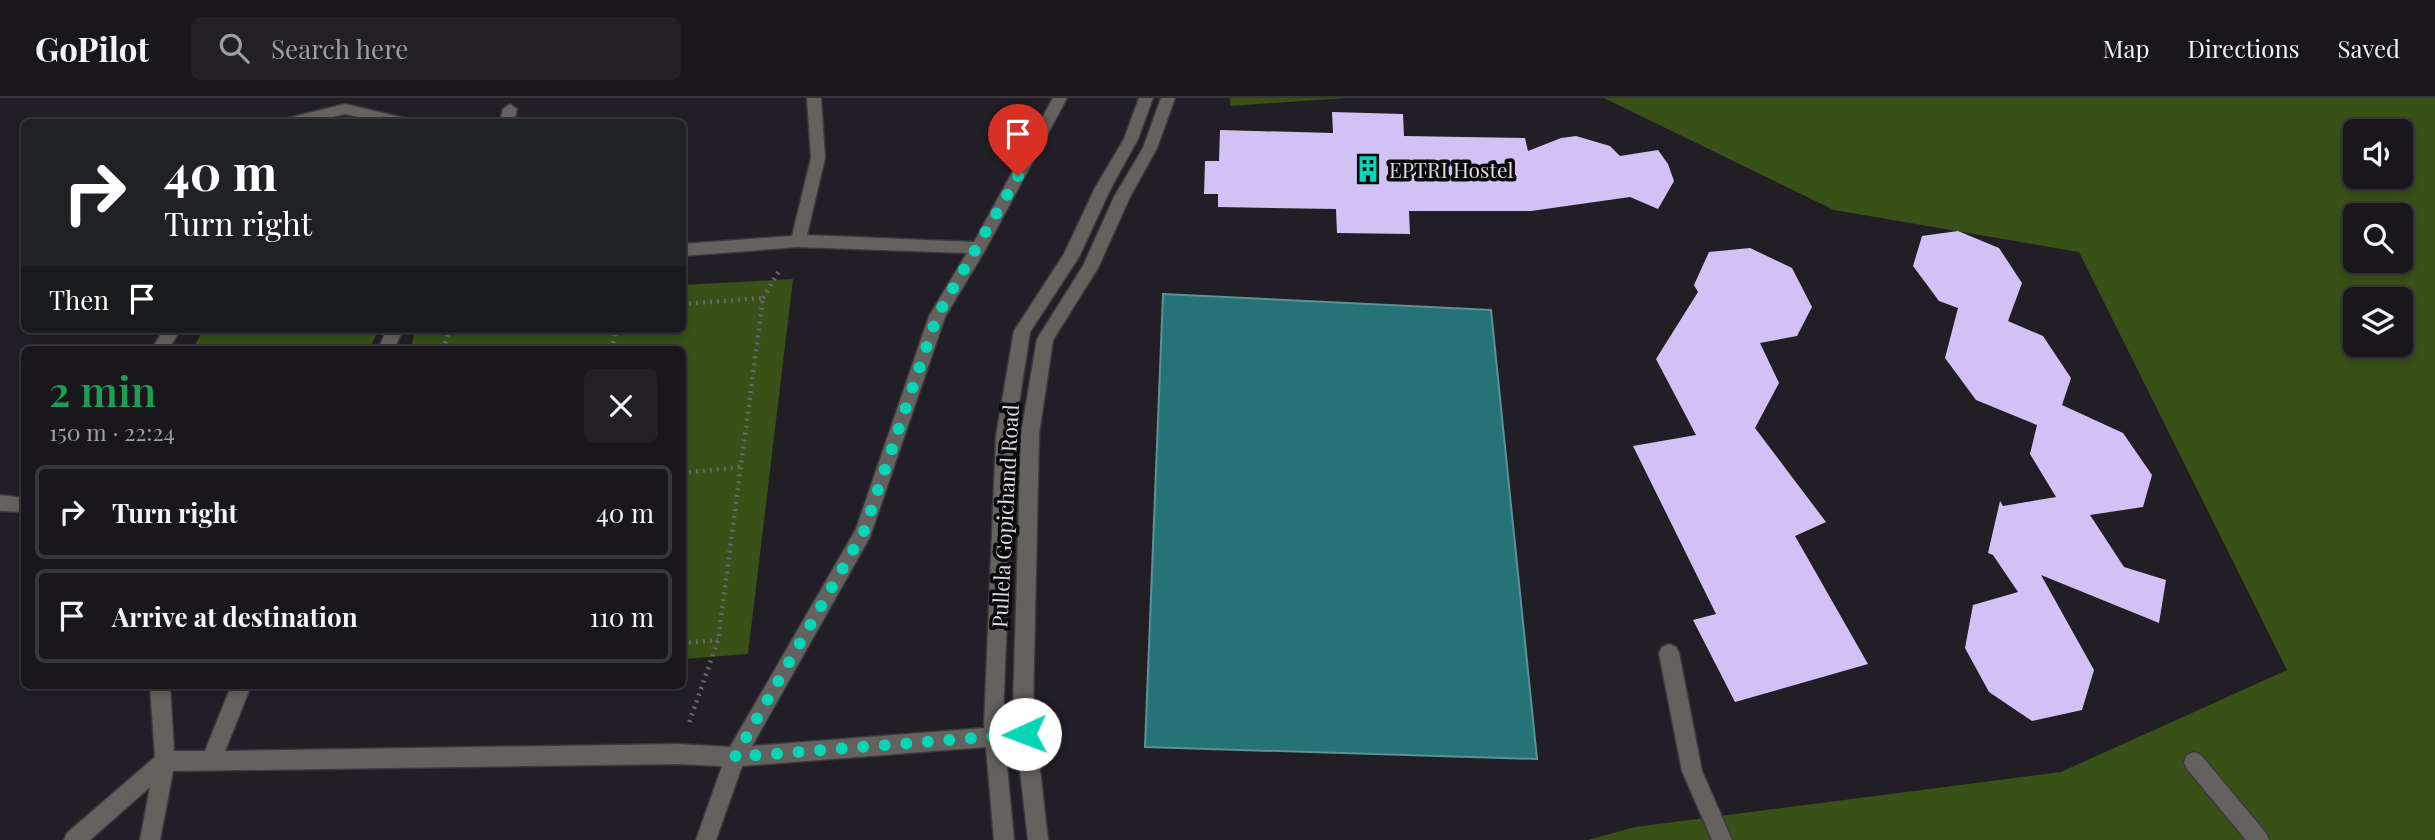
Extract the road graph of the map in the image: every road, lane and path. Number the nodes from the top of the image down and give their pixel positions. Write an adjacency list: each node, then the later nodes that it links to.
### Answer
1 (814, 98): 7 (street)
2 (1060, 98): 8 (street)
3 (1146, 98): 21 (street, Pullela Gopichand Road)
4 (1168, 98): 20 (street, Pullela Gopichand Road)
5 (305, 119): 6 (street)
6 (387, 119)
7 (798, 241): 8 (street); 9 (street)
8 (978, 248): 23 (street)
9 (686, 250)
10 (686, 304): 11 (path)
11 (740, 467): 12 (path); 15 (path)
12 (686, 473)
13 (0, 503): 14 (street)
14 (21, 505)
15 (718, 640): 16 (path); 22 (path)
16 (686, 643)
17 (1669, 653): 32 (street)
18 (160, 689): 25 (street)
19 (240, 689): 24 (street)
20 (1025, 734): 21 (street); 31 (street, Pullela Gopichand Road)
21 (994, 735): 23 (street); 30 (street, Pullela Gopichand Road)
22 (678, 754): 23 (street); 24 (street)
23 (735, 757): 29 (street)
24 (212, 759): 25 (street)
25 (165, 761): 27 (street); 28 (street)
26 (2194, 762): 33 (street)
27 (74, 840)
28 (149, 840)
29 (706, 840)
30 (1004, 840)
31 (1038, 840)
32 (1722, 840)
33 (2259, 840)

